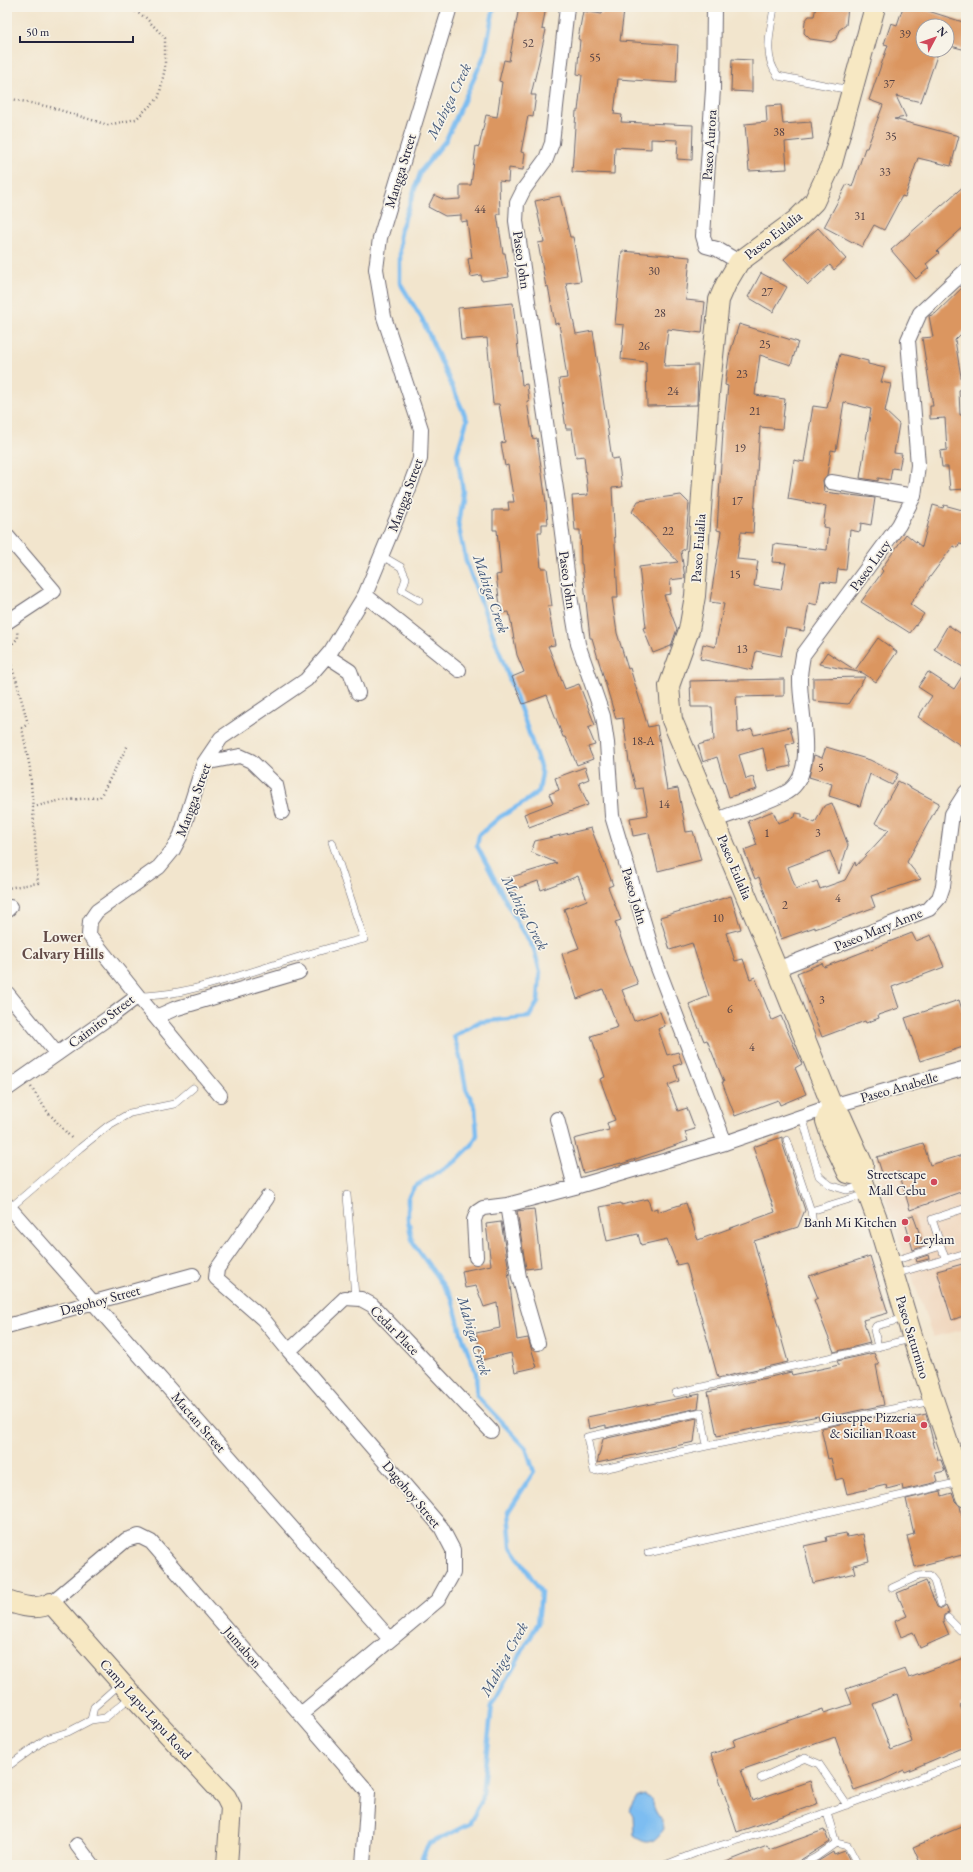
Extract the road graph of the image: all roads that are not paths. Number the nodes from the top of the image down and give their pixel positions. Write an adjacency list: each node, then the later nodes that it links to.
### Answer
1 (450, 7): 12 (street, Mangga Street)
2 (567, 7): 39 (street, Paseo John)
3 (714, 7): 7 (street, Paseo Aurora)
4 (774, 7): 6 (lane)
5 (875, 7): 6 (street, Paseo Eulalia)
6 (852, 90): 7 (street, Paseo Eulalia)
7 (739, 262): 22 (street, Paseo Eulalia)
8 (966, 270): 10 (street, Paseo Lucy)
9 (831, 482): 10 (street)
10 (914, 496): 22 (street, Paseo Lucy)
11 (7, 536): 15 (street)
12 (382, 556): 13 (street, Mangga Street); 14 (lane)
13 (365, 595): 16 (street, Mangga Street); 17 (street)
14 (419, 600)
15 (7, 622)
16 (327, 656): 18 (street); 19 (street, Mangga Street)
17 (459, 670)
18 (358, 693)
19 (204, 763): 21 (street); 24 (street, Mangga Street)
20 (966, 792): 25 (street, Paseo Mary Anne)
21 (282, 812)
22 (716, 820): 25 (street, Paseo Eulalia)
23 (332, 842): 28 (lane)
24 (159, 867): 28 (street, Caimito Street)
25 (778, 969): 35 (street, Paseo Eulalia)
26 (299, 972): 29 (street)
27 (7, 992): 30 (street)
28 (138, 996): 29 (street); 30 (street, Caimito Street)
29 (156, 1017): 34 (street)
30 (57, 1054): 33 (street)
31 (966, 1068): 35 (street, Paseo Anabelle)
32 (193, 1088): 45 (lane)
33 (7, 1089)
34 (220, 1095)
35 (832, 1106): 36 (street, Paseo Anabelle); 40 (street, Paseo Saturnino)
36 (802, 1116): 39 (street, Paseo Anabelle); 40 (lane)
37 (557, 1119): 41 (street)
38 (787, 1140): 47 (lane)
39 (725, 1143): 41 (street, Paseo Anabelle)
40 (864, 1185): 47 (lane); 53 (street, Paseo Saturnino)
41 (575, 1187): 44 (street, Paseo Anabelle)
42 (347, 1195): 55 (lane)
43 (267, 1198): 62 (street, Dagohoy Street)
44 (507, 1204): 51 (street, Paseo Anabelle); 60 (street)
45 (8, 1206): 56 (street, Mactan Street)
46 (966, 1208): 49 (lane)
47 (811, 1211): 48 (lane)
48 (813, 1224)
49 (941, 1246): 52 (lane); 53 (lane)
50 (966, 1253): 52 (lane)
51 (476, 1257)
52 (945, 1258): 53 (lane)
53 (892, 1268): 57 (street, Paseo Saturnino)
54 (193, 1275): 56 (street, Dagohoy Street)
55 (355, 1297): 62 (street, Cedar Place); 65 (street, Cedar Place)
56 (93, 1301): 58 (street, Dagohoy Street); 75 (street, Mactan Street)
57 (907, 1317): 59 (street, Paseo Saturnino); 61 (lane)
58 (7, 1326)
59 (913, 1339): 61 (lane); 64 (street, Paseo Saturnino)
60 (538, 1343)
61 (878, 1347): 63 (lane)
62 (289, 1351): 75 (street, Dagohoy Street)
63 (676, 1393)
64 (934, 1401): 66 (lane); 67 (street, Paseo Saturnino)
65 (492, 1431)
66 (707, 1446): 66 (lane)
67 (963, 1490): 68 (lane)
68 (648, 1553)
69 (892, 1588): 72 (lane)
70 (7, 1601): 71 (street)
71 (51, 1603): 76 (street, Camp Lapu-Lapu Road); 77 (street, Jumabon)
72 (941, 1604)
73 (948, 1618): 74 (lane)
74 (966, 1631)
75 (390, 1639): 77 (street, Dagohoy Street)
76 (127, 1689): 78 (lane); 78 (lane); 87 (street, Camp Lapu-Lapu Road)
77 (301, 1714): 88 (street, Jumabon)
78 (91, 1720): 80 (lane)
79 (966, 1761): 82 (lane)
80 (7, 1767)
81 (760, 1778): 82 (lane)
82 (847, 1805): 83 (lane)
83 (827, 1813): 84 (lane); 89 (lane)
84 (836, 1842): 90 (lane); 91 (lane)
85 (77, 1845): 86 (street)
86 (92, 1865)
87 (227, 1865)
88 (363, 1865)
89 (665, 1865)
90 (801, 1865)
91 (858, 1865)

